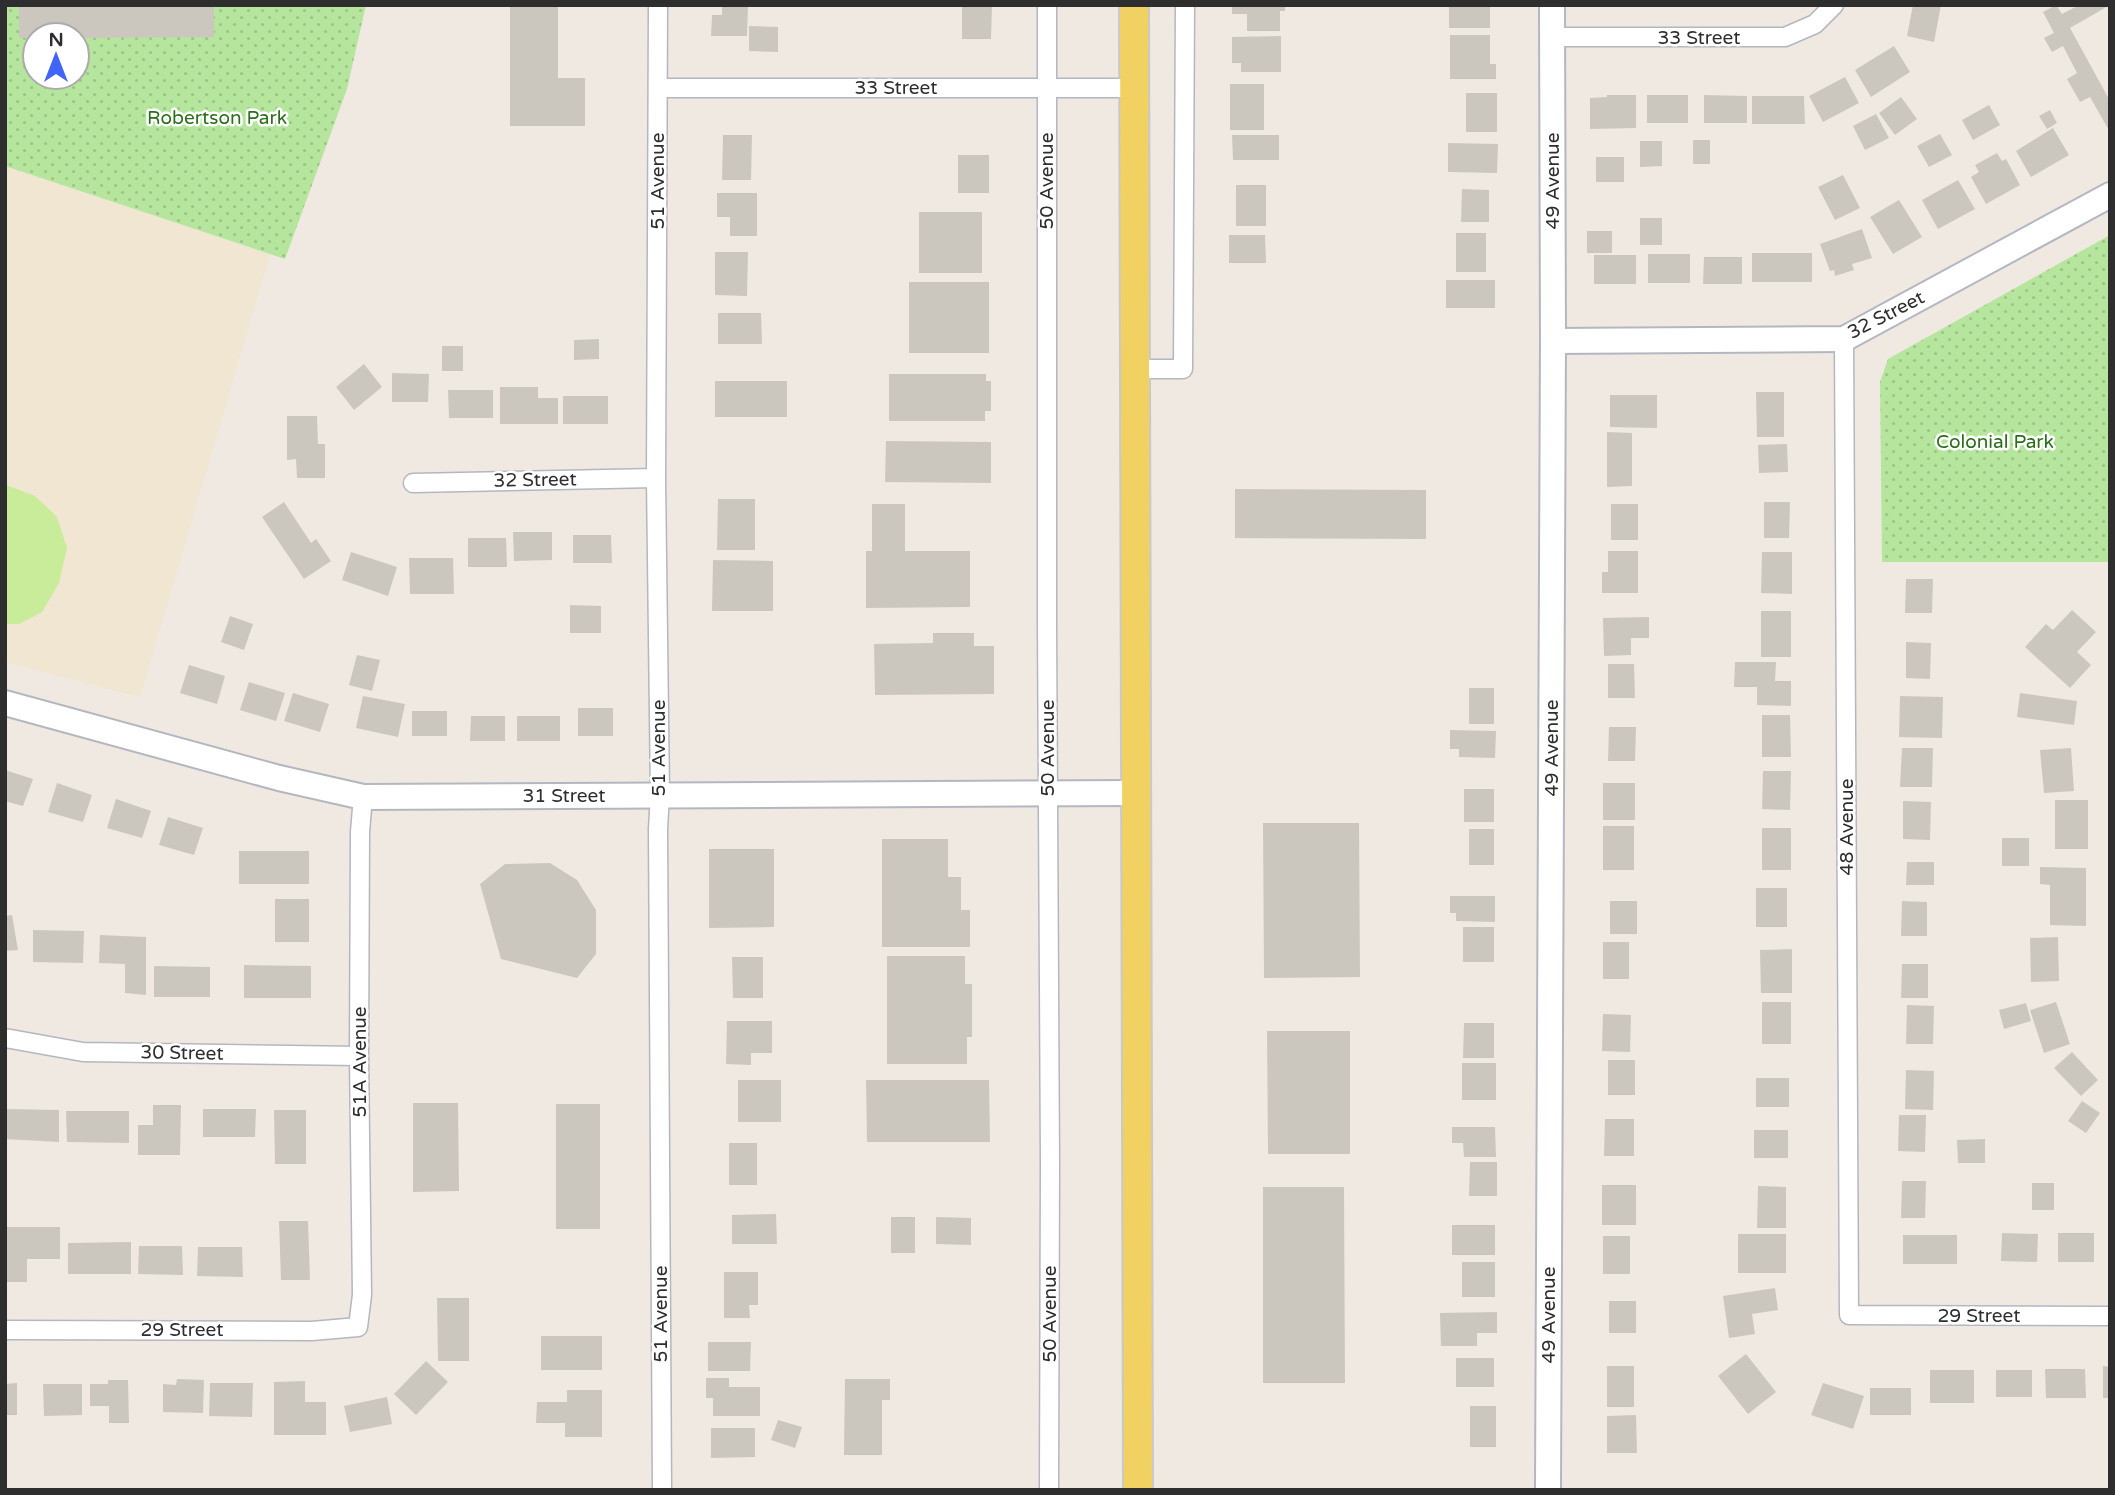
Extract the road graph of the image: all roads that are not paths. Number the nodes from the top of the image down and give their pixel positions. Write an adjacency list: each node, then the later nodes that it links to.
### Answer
1 (658, 5): 8 (street, 51 Avenue)
2 (1047, 5): 10 (street, 50 Avenue)
3 (1134, 5): 9 (main road)
4 (1185, 5): 14 (street)
5 (1552, 5): 7 (street, 49 Avenue)
6 (1834, 5): 7 (street, 33 Street)
7 (1553, 37): 13 (street, 49 Avenue)
8 (658, 88): 10 (street, 33 Street); 15 (street, 51 Avenue)
9 (1134, 88): 10 (street, 33 Street); 14 (main road)
10 (1047, 89): 18 (street, 50 Avenue)
11 (2110, 195): 12 (street, 32 Street)
12 (1844, 339): 13 (street, 32 Street); 24 (street, 48 Avenue)
13 (1553, 341): 31 (street, 49 Avenue)
14 (1134, 369): 19 (main road)
15 (656, 478): 16 (street, 32 Street); 20 (street, 51 Avenue)
16 (413, 483)
17 (5, 703): 21 (street, 31 Street)
18 (1048, 793): 19 (street, 31 Street); 20 (street, 31 Street); 29 (street, 50 Avenue)
19 (1135, 793): 30 (main road)
20 (660, 795): 21 (street, 31 Street); 28 (street, 51 Avenue)
21 (363, 797): 23 (street, 51A Avenue)
22 (5, 1038): 23 (street, 30 Street)
23 (359, 1056): 26 (street, 51A Avenue)
24 (1849, 1315): 25 (street, 29 Street)
25 (2110, 1316)
26 (358, 1327): 27 (street, 29 Street)
27 (5, 1330)
28 (662, 1490)
29 (1049, 1490)
30 (1138, 1490)
31 (1548, 1490)

